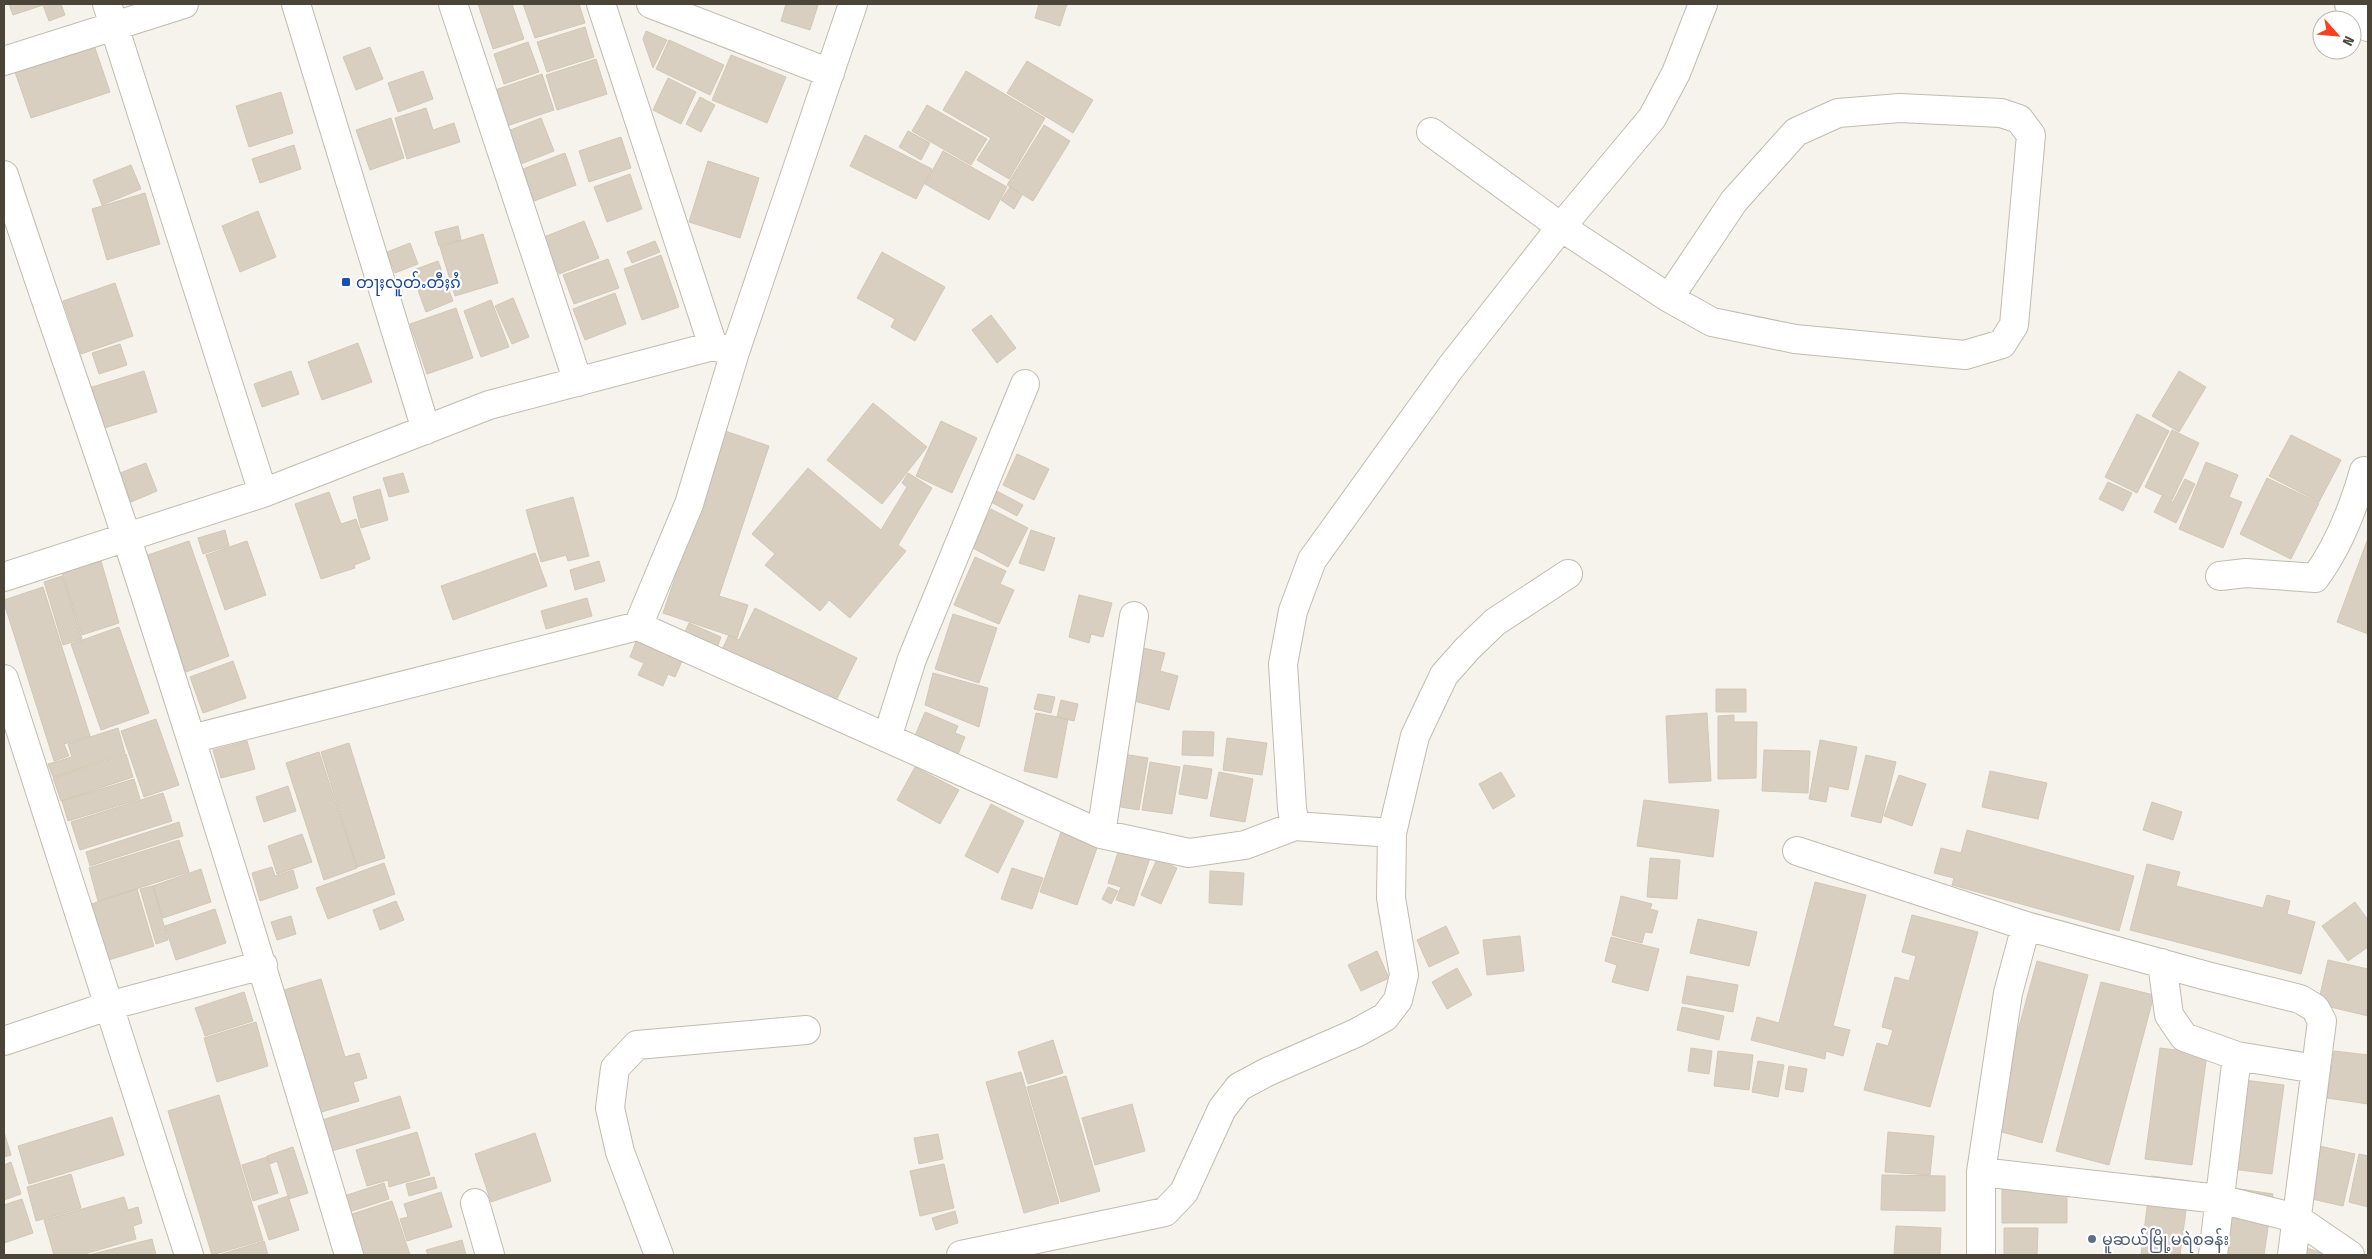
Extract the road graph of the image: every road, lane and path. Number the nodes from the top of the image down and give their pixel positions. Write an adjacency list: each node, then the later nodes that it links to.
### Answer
1 (184, 4): 9 (street)
2 (296, 4): 20 (street)
3 (453, 4): 18 (street)
4 (601, 4): 17 (street)
5 (651, 4): 12 (street)
6 (853, 4): 12 (street)
7 (1703, 4): 15 (street)
8 (2349, 4): 10 (street)
9 (110, 15): 11 (street); 22 (street)
10 (2368, 27)
11 (4, 61)
12 (830, 73): 17 (street)
13 (1431, 132): 15 (street)
14 (4, 175): 24 (street)
15 (1561, 227): 16 (street); 33 (street)
16 (1669, 298): 16 (street)
17 (724, 349): 18 (street); 29 (street)
18 (578, 382): 20 (street)
19 (1025, 384): 31 (street)
20 (426, 430): 22 (street)
21 (2364, 471): 23 (street)
22 (263, 493): 24 (street)
23 (2362, 506): 26 (street)
24 (127, 538): 27 (street); 32 (street)
25 (1568, 574): 34 (street)
26 (2220, 576)
27 (4, 577)
28 (1134, 616): 35 (street)
29 (638, 626): 31 (street); 32 (street)
30 (4, 679): 40 (street)
31 (887, 738): 35 (street)
32 (191, 739): 39 (street)
33 (1295, 826): 34 (street); 35 (street)
34 (1392, 833): 53 (street)
35 (1101, 834)
36 (1797, 851): 37 (street)
37 (2026, 926): 38 (street); 45 (street)
38 (2162, 963): 43 (street); 44 (street)
39 (263, 965): 40 (street); 50 (street)
40 (108, 1006): 42 (street); 49 (street)
41 (806, 1030): 52 (street)
42 (4, 1041)
43 (2237, 1056): 44 (street); 46 (street)
44 (2316, 1070): 48 (street)
45 (1981, 1172): 46 (street); 54 (street)
46 (2219, 1199): 48 (street); 55 (street)
47 (475, 1203): 51 (street)
48 (2296, 1218): 56 (street); 57 (street)
49 (189, 1255)
50 (349, 1255)
51 (490, 1255)
52 (659, 1255)
53 (961, 1255)
54 (1981, 1255)
55 (2213, 1255)
56 (2292, 1255)
57 (2350, 1255)

